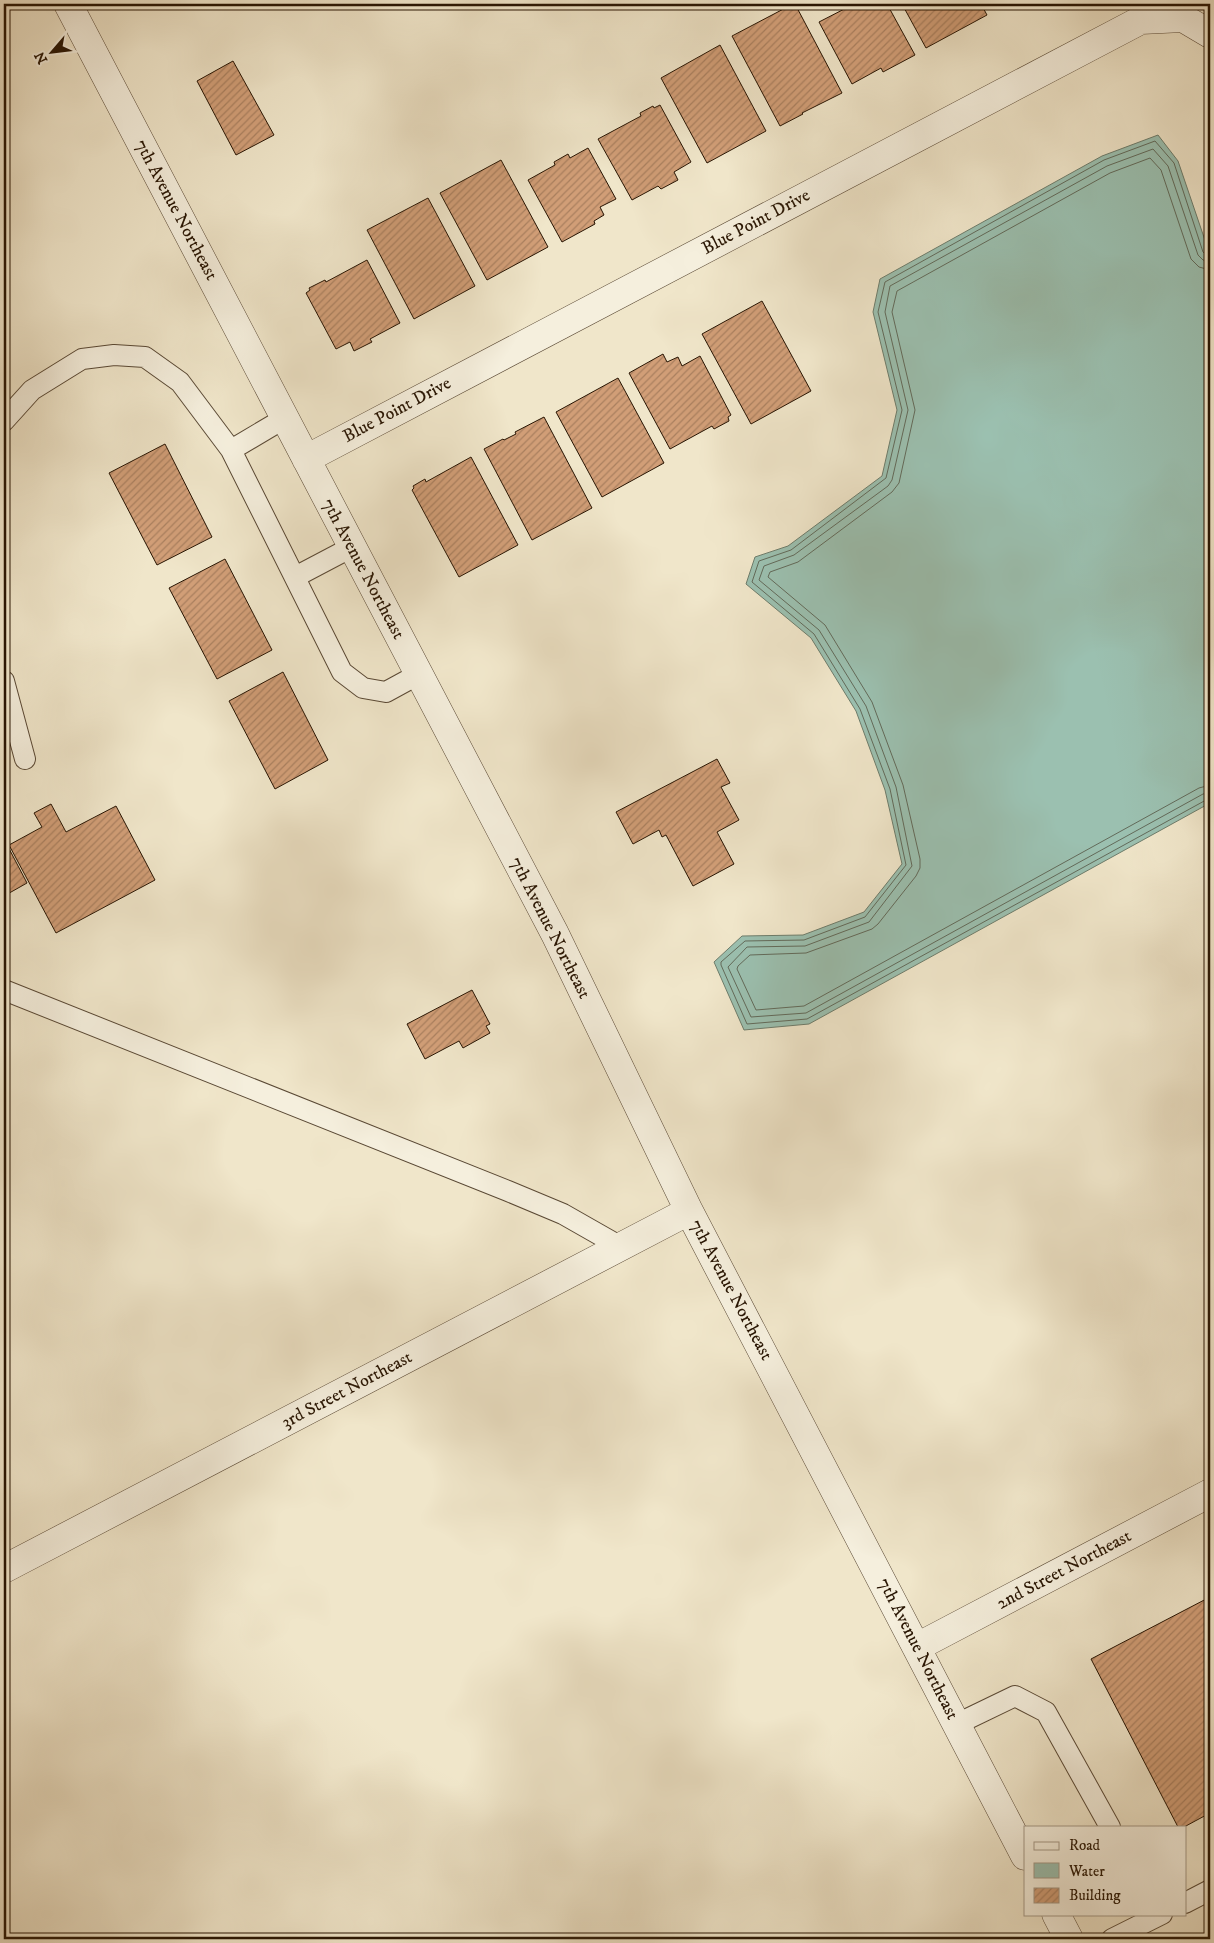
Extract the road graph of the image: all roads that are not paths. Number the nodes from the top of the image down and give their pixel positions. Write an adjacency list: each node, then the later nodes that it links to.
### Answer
1 (68, 4): 3 (street, 7th Avenue Northeast)
2 (1210, 34): 6 (street, Blue Point Drive)
3 (285, 418): 5 (lane); 6 (street, 7th Avenue Northeast)
4 (4, 421): 5 (lane)
5 (231, 450): 8 (lane)
6 (306, 458): 7 (street, 7th Avenue Northeast)
7 (352, 547): 8 (lane); 9 (street, 7th Avenue Northeast)
8 (295, 577): 9 (lane)
9 (418, 674): 13 (street, 7th Avenue Northeast)
10 (4, 681): 11 (lane)
11 (25, 759)
12 (4, 990): 14 (lane)
13 (689, 1211): 14 (street, 3rd Street Northeast); 17 (street, 7th Avenue Northeast)
14 (621, 1247): 16 (street, 3rd Street Northeast)
15 (1210, 1493): 17 (street, 2nd Street Northeast)
16 (4, 1569)
17 (917, 1647): 18 (street, 7th Avenue Northeast)
18 (957, 1724): 19 (lane); 20 (street, 7th Avenue Northeast)
19 (1109, 1826)
20 (1024, 1854)
21 (1210, 1890): 22 (lane)
22 (1186, 1902)
23 (1057, 1916): 25 (street)
24 (1157, 1916): 26 (lane)
25 (1069, 1939)
26 (1112, 1939)

